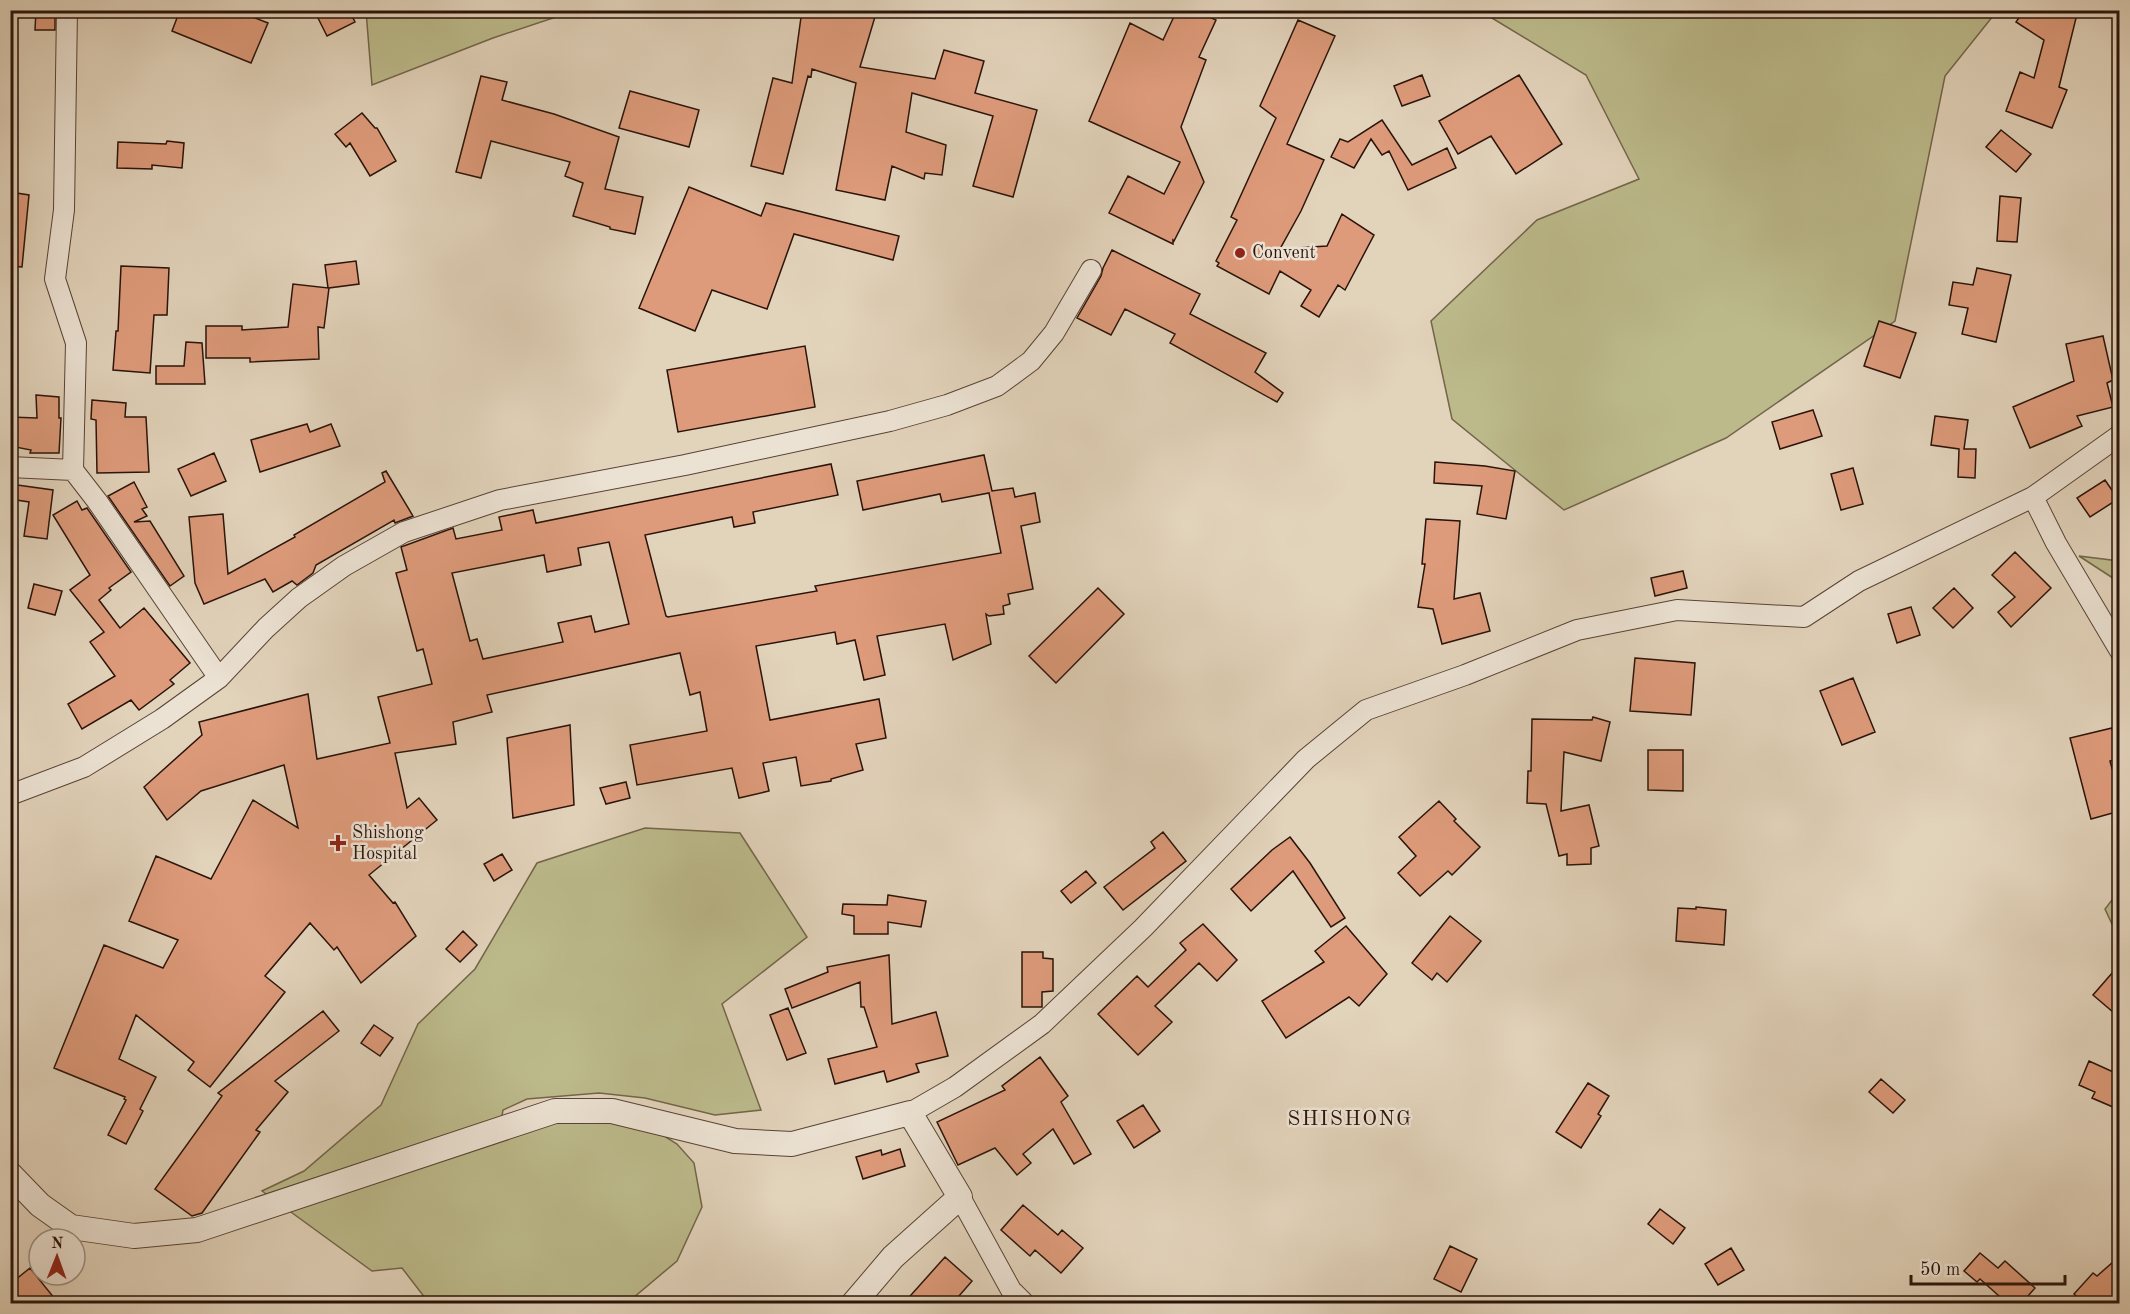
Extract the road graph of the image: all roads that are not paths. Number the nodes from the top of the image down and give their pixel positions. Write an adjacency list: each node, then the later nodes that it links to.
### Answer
1 (67, 10): 5 (street)
2 (1091, 270): 8 (street)
3 (2120, 435): 6 (street)
4 (10, 466): 5 (street)
5 (73, 470): 8 (street)
6 (2032, 497): 7 (street); 10 (street)
7 (2120, 651)
8 (219, 678): 9 (street)
9 (10, 795)
10 (910, 1113): 11 (street); 12 (street)
11 (10, 1174)
12 (960, 1197): 13 (street); 14 (street)
13 (853, 1304)
14 (1025, 1304)

